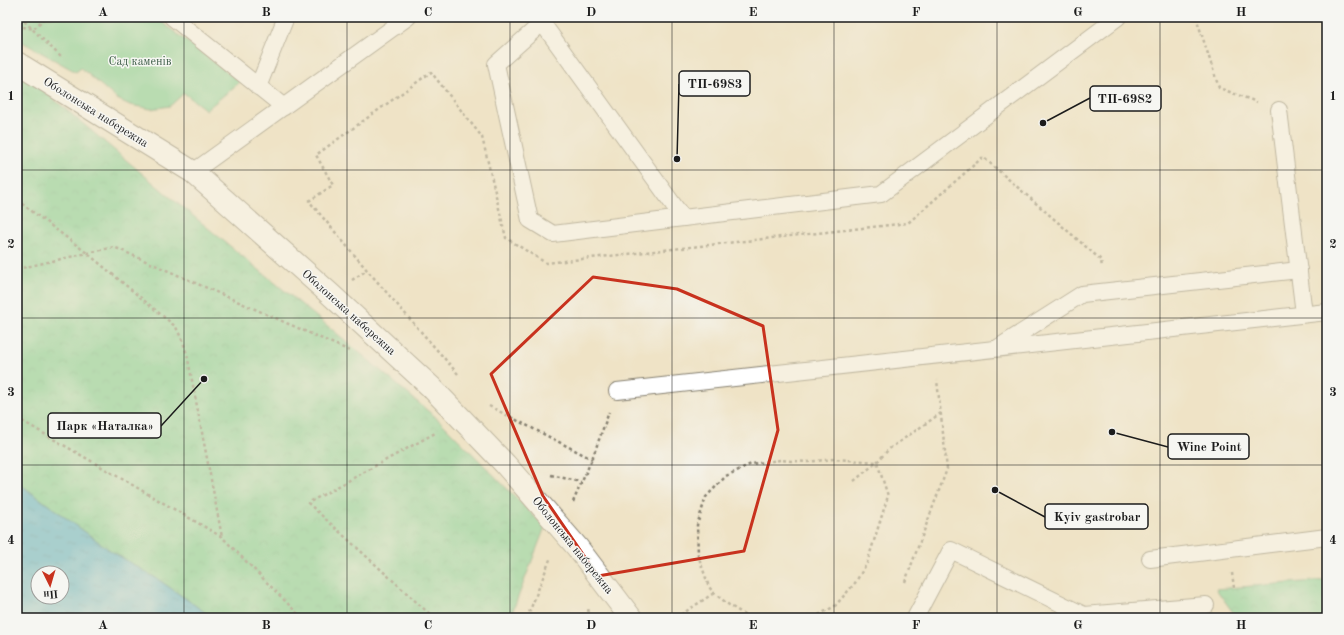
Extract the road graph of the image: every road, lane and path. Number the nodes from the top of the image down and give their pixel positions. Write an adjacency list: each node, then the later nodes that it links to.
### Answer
1 (45, 17): 8 (path)
2 (172, 17): 10 (lane)
3 (286, 17): 10 (lane)
4 (408, 17): 11 (lane)
5 (1118, 17): 15 (lane)
6 (1196, 17): 12 (path)
7 (540, 20): 15 (lane); 15 (lane)
8 (17, 26)
9 (17, 63): 13 (street, Оболонська набережна)
10 (258, 87): 11 (lane)
11 (284, 106): 13 (lane)
12 (1279, 110): 18 (lane)
13 (193, 172): 27 (street, Оболонська набережна)
14 (17, 200): 16 (path)
15 (683, 218)
16 (87, 252): 17 (path); 22 (path); 32 (path)
17 (17, 269)
18 (1299, 270): 20 (lane); 21 (lane)
19 (1327, 312): 20 (lane)
20 (1304, 314): 21 (lane)
21 (997, 348): 23 (lane)
22 (352, 352)
23 (934, 356): 24 (lane); 25 (path)
24 (617, 391)
25 (941, 413): 29 (path); 34 (path)
26 (17, 418): 32 (path)
27 (462, 418): 28 (path); 39 (path); 40 (street, Оболонська набережна)
28 (592, 459)
29 (877, 462): 30 (path); 35 (path); 43 (path)
30 (854, 481)
31 (1327, 537): 33 (lane)
32 (222, 538): 38 (path)
33 (1150, 559)
34 (902, 588)
35 (714, 593): 41 (path); 42 (path)
36 (1206, 605): 37 (lane)
37 (1083, 616): 44 (lane)
38 (302, 618)
39 (434, 618)
40 (631, 618)
41 (676, 618)
42 (750, 618)
43 (813, 618)
44 (915, 618)

